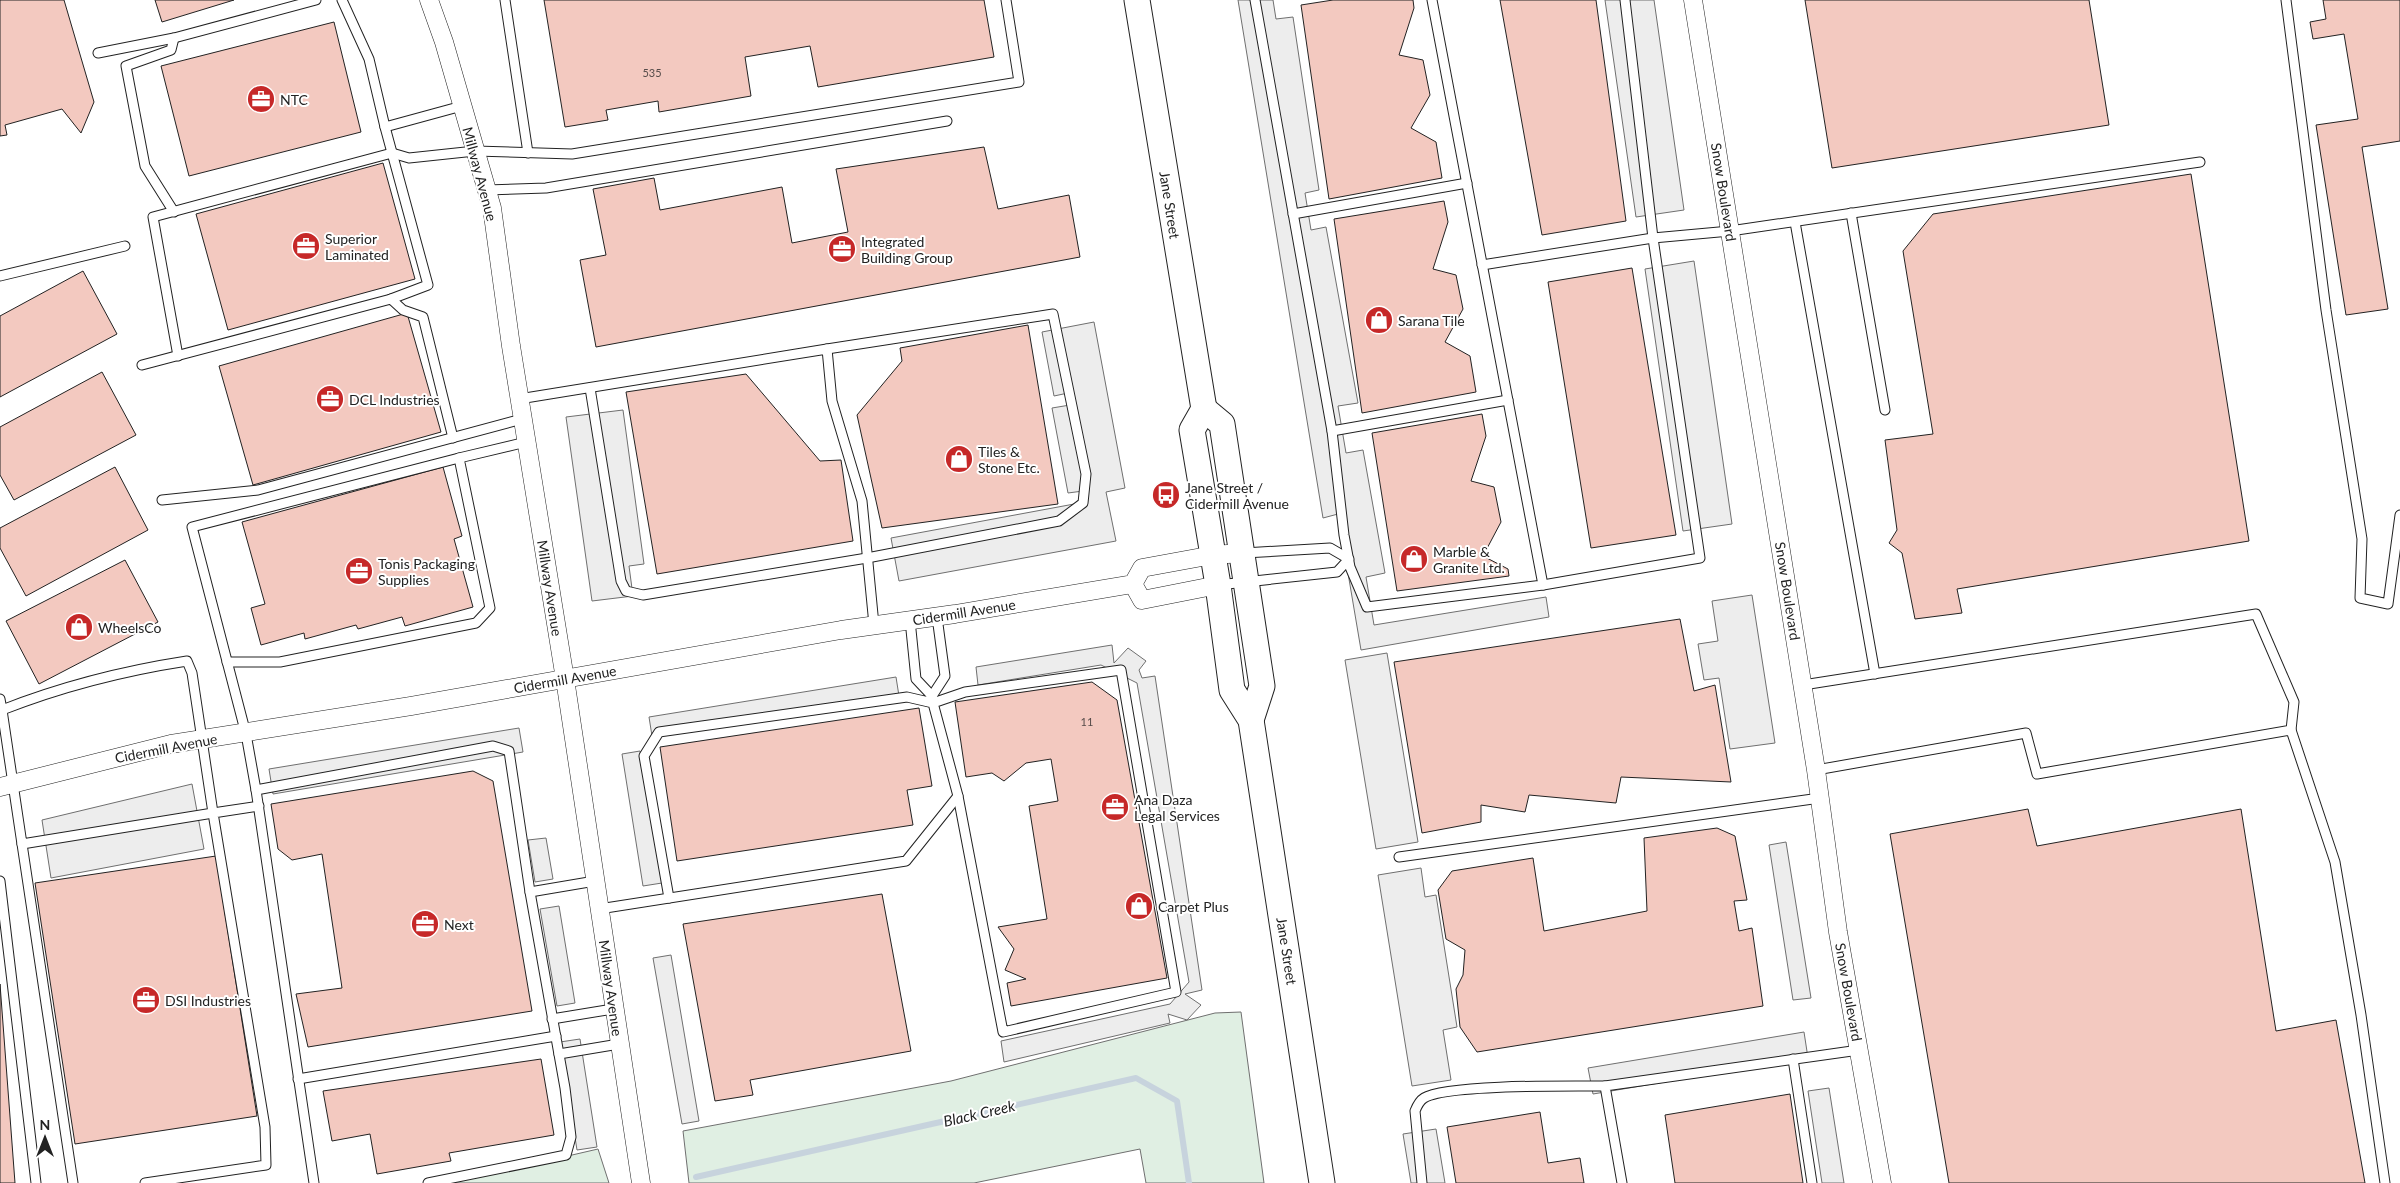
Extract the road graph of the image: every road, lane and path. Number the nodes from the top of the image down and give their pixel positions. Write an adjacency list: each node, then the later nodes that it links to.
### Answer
1 (316, 0): 12 (lane)
2 (342, 0): 16 (lane)
3 (429, 0): 14 (street, Millway Avenue)
4 (506, 0): 19 (lane)
5 (1006, 0): 19 (lane)
6 (1137, 0): 39 (main road, Jane Street)
7 (1255, 0): 24 (lane)
8 (1432, 0): 21 (lane)
9 (1625, 0): 28 (lane)
10 (1693, 0): 27 (street, Snow Boulevard)
11 (2286, 0): 47 (lane)
12 (174, 38): 13 (lane); 23 (lane)
13 (98, 53)
14 (462, 106): 16 (lane); 17 (street, Millway Avenue)
15 (947, 121): 22 (lane)
16 (385, 127): 18 (lane)
17 (475, 151): 18 (lane); 19 (lane); 22 (street, Millway Avenue)
18 (392, 153): 23 (lane); 32 (lane)
19 (528, 153)
20 (2200, 162): 25 (lane)
21 (1467, 183): 24 (lane); 30 (lane)
22 (486, 190): 37 (street, Millway Avenue)
23 (174, 212): 34 (lane)
24 (1294, 214): 42 (lane)
25 (1851, 214): 26 (lane); 40 (lane)
26 (1795, 222): 27 (lane); 60 (lane)
27 (1730, 231): 28 (lane); 62 (street, Snow Boulevard)
28 (1653, 238): 30 (lane); 54 (lane)
29 (125, 246): 31 (lane)
30 (1482, 265): 38 (lane)
31 (0, 276)
32 (391, 299): 34 (lane); 43 (lane)
33 (827, 349): 36 (lane); 50 (lane); 50 (lane)
34 (178, 356): 35 (lane)
35 (142, 365)
36 (590, 388): 37 (lane); 50 (lane)
37 (519, 399): 41 (street, Millway Avenue)
38 (1508, 400): 42 (lane); 54 (lane)
39 (1204, 409): 48 (main road, Jane Street); 49 (main road, Jane Street)
40 (1885, 410)
41 (522, 419): 43 (lane); 44 (street, Millway Avenue)
42 (1332, 431): 51 (lane)
43 (453, 438): 46 (lane)
44 (526, 442): 45 (lane); 61 (street, Millway Avenue)
45 (459, 458): 59 (lane); 59 (lane)
46 (162, 500)
47 (2400, 515)
48 (1242, 553): 49 (street); 51 (lane); 52 (main road, Jane Street)
49 (1213, 555): 53 (street); 55 (main road, Jane Street)
50 (867, 558): 58 (lane)
51 (1349, 559): 52 (lane); 54 (lane)
52 (1247, 582): 55 (lane); 66 (main road, Jane Street)
53 (1133, 584): 55 (street); 56 (street, Cidermill Avenue)
54 (1543, 584)
55 (1218, 585): 66 (main road, Jane Street)
56 (937, 617): 57 (street, Cidermill Avenue); 64 (lane)
57 (910, 620): 58 (street, Cidermill Avenue); 64 (lane)
58 (874, 626): 61 (street, Cidermill Avenue)
59 (227, 662): 68 (lane)
60 (1875, 674): 62 (lane); 67 (lane)
61 (564, 679): 68 (street, Cidermill Avenue); 80 (street, Millway Avenue)
62 (1803, 685): 70 (street, Snow Boulevard)
63 (0, 699): 65 (lane)
64 (933, 699): 73 (lane); 73 (lane); 82 (lane)
65 (2, 710): 69 (lane); 71 (lane)
66 (1251, 720): 99 (main road, Jane Street)
67 (2291, 730): 70 (lane); 104 (lane)
68 (246, 734): 69 (street, Cidermill Avenue); 72 (lane)
69 (202, 740): 71 (street, Cidermill Avenue); 76 (lane)
70 (1816, 770): 74 (street, Snow Boulevard)
71 (6, 785): 77 (lane)
72 (256, 790): 75 (lane); 81 (lane)
73 (958, 796): 82 (lane)
74 (1820, 798): 78 (lane); 88 (street, Snow Boulevard)
75 (259, 806): 76 (lane); 91 (lane)
76 (213, 813): 77 (lane); 95 (lane)
77 (22, 844): 94 (lane)
78 (1400, 857)
79 (0, 881): 93 (lane)
80 (595, 881): 81 (lane); 83 (street, Millway Avenue)
81 (530, 892): 85 (lane)
82 (669, 898): 83 (lane)
83 (599, 909): 84 (street, Millway Avenue)
84 (613, 1008): 85 (lane); 87 (street, Millway Avenue)
85 (552, 1019): 86 (lane)
86 (556, 1036): 89 (lane); 91 (lane)
87 (619, 1044): 89 (lane); 98 (street, Millway Avenue)
88 (1859, 1050): 90 (lane); 103 (street, Snow Boulevard)
89 (559, 1054): 97 (lane)
90 (1793, 1059): 92 (lane); 102 (lane)
91 (298, 1079): 96 (lane)
92 (1605, 1086): 100 (lane); 101 (lane)
93 (36, 1183)
94 (73, 1183)
95 (145, 1183)
96 (314, 1183)
97 (428, 1183)
98 (641, 1183)
99 (1322, 1183)
100 (1422, 1183)
101 (1622, 1183)
102 (1812, 1183)
103 (1882, 1183)
104 (2385, 1183)

